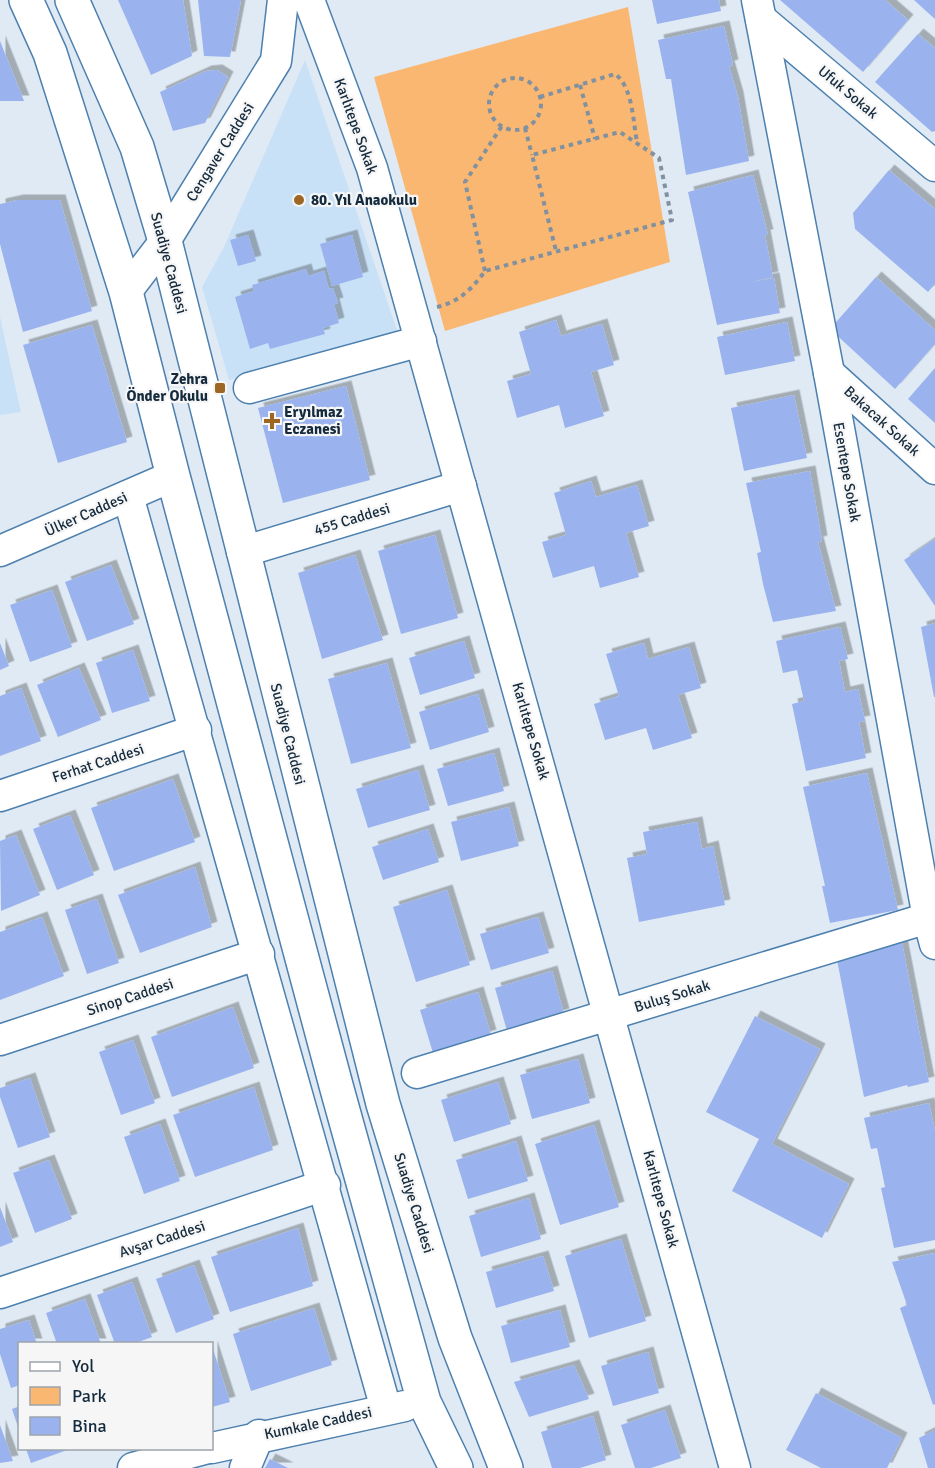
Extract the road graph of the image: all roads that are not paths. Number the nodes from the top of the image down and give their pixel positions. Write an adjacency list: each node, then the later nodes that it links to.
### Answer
1 (26, 0): 8 (main road)
2 (72, 0): 7 (main road, Suadiye Caddesi)
3 (283, 0): 7 (street, Cengaver Caddesi)
4 (309, 0): 9 (street, Karlıtepe Sokak)
5 (759, 10): 6 (street, Ufuk Sokak); 10 (street, Esentepe Sokak)
6 (935, 166)
7 (165, 241): 8 (street, Cengaver Caddesi); 17 (main road, Suadiye Caddesi)
8 (126, 292): 13 (main road)
9 (417, 327): 11 (street); 14 (street, Karlıtepe Sokak)
10 (829, 373): 12 (street, Bakacak Sokak); 20 (street, Esentepe Sokak)
11 (249, 388)
12 (935, 469)
13 (173, 477): 15 (street, Ülker Caddesi); 27 (main road)
14 (461, 486): 17 (street, 455 Caddesi); 22 (street, Karlıtepe Sokak)
15 (128, 495): 16 (street, Ülker Caddesi); 18 (street)
16 (0, 551)
17 (242, 552): 35 (main road, Suadiye Caddesi)
18 (196, 730): 19 (street, Ferhat Caddesi); 21 (street)
19 (0, 795)
20 (931, 931): 22 (street, Buluş Sokak)
21 (259, 954): 23 (street, Sinop Caddesi); 25 (street)
22 (610, 1016): 24 (street, Buluş Sokak); 36 (street, Karlıtepe Sokak)
23 (0, 1040)
24 (417, 1073)
25 (325, 1185): 26 (street, Avşar Caddesi); 28 (street)
26 (0, 1293)
27 (424, 1402): 28 (street, Kumkale Caddesi); 34 (main road)
28 (386, 1409): 29 (street, Kumkale Caddesi)
29 (259, 1436): 30 (street, Kumkale Caddesi); 33 (street)
30 (213, 1447)
31 (202, 1450): 32 (street, Kumkale Caddesi)
32 (133, 1468)
33 (245, 1468)
34 (456, 1468)
35 (506, 1468)
36 (735, 1468)

